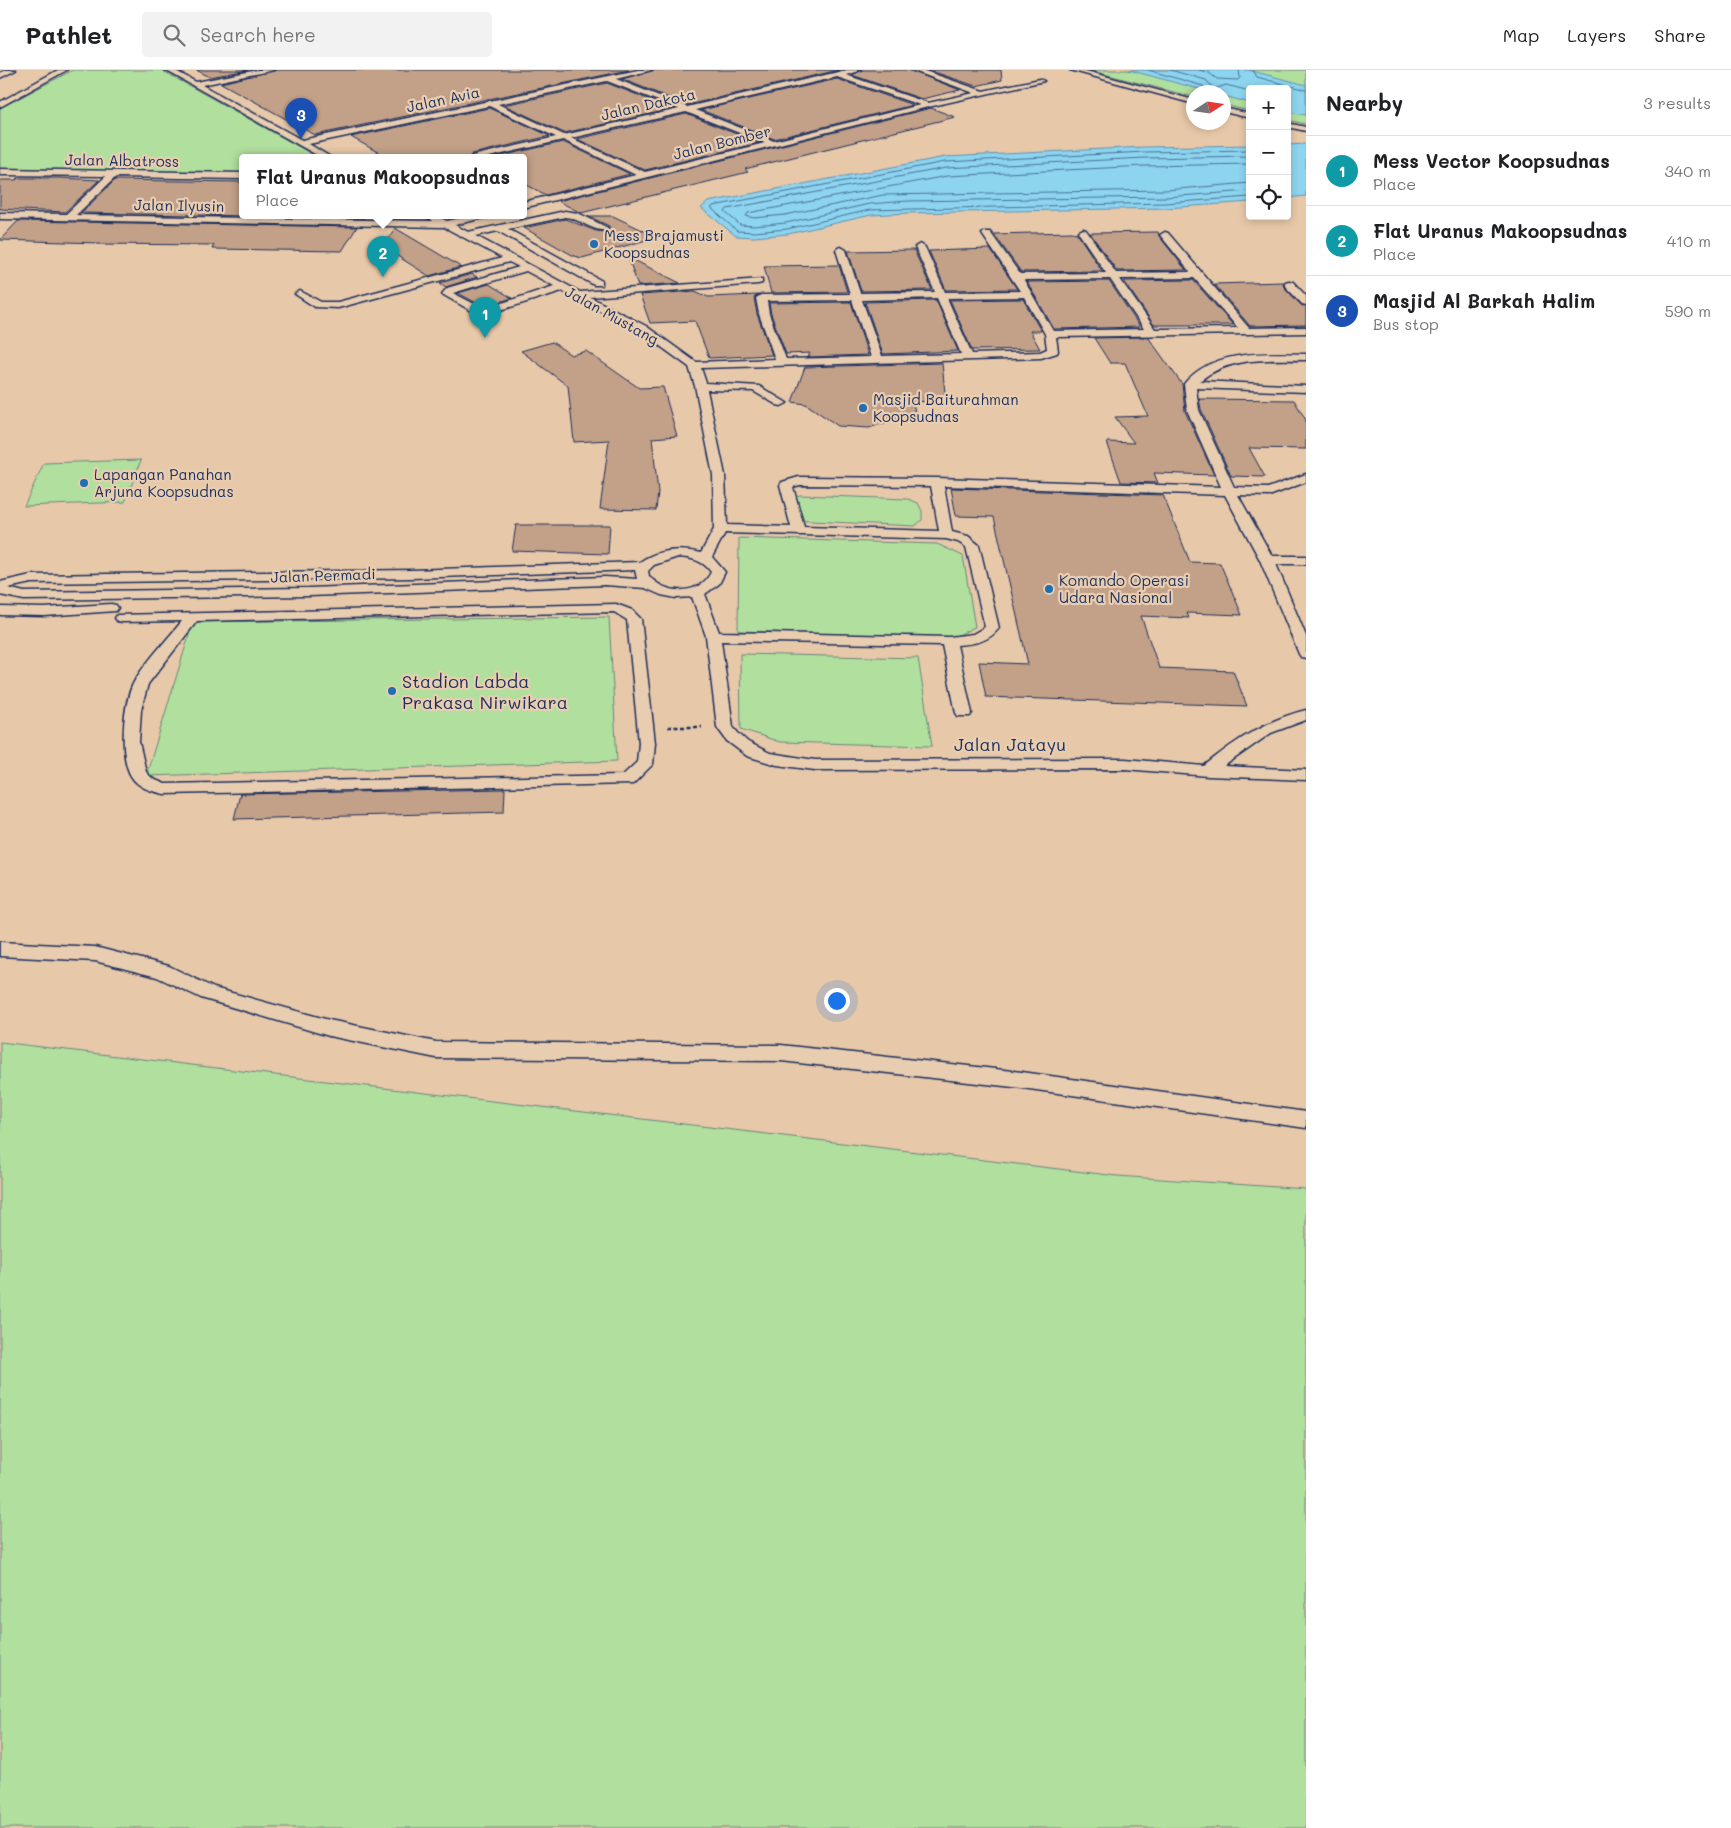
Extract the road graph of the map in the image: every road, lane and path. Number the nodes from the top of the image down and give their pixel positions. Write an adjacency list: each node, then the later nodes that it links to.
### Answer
1 (12, 70): 11 (lane)
2 (63, 70): 17 (lane)
3 (169, 70): 14 (lane)
4 (270, 70): 14 (lane)
5 (648, 70): 12 (lane, Jalan Avia)
6 (823, 70): 10 (lane)
7 (857, 70): 10 (lane, Jalan Dakota)
8 (915, 70): 15 (lane)
9 (1074, 70): 16 (lane)
10 (836, 74): 19 (lane); 20 (lane, Jalan Dakota)
11 (0, 76)
12 (607, 78): 18 (lane, Jalan Avia); 20 (lane)
13 (1040, 80): 15 (lane, Jalan Bomber)
14 (195, 84): 26 (lane)
15 (982, 93): 19 (lane, Jalan Bomber)
16 (1186, 100)
17 (2, 102)
18 (489, 103): 25 (lane); 26 (lane, Jalan Avia)
19 (928, 105): 27 (lane, Jalan Bomber)
20 (687, 109): 25 (lane, Jalan Dakota); 27 (lane)
21 (1231, 112): 22 (lane)
22 (1246, 115)
23 (1291, 125): 24 (lane)
24 (1306, 129)
25 (562, 138): 29 (lane, Jalan Dakota); 32 (lane)
26 (302, 143): 28 (lane)
27 (773, 143): 32 (lane, Jalan Bomber)
28 (321, 154)
29 (492, 154)
30 (0, 172): 31 (lane, Jalan Albatross)
31 (114, 174): 33 (lane, Jalan Albatross); 36 (lane)
32 (644, 175): 34 (lane, Jalan Bomber)
33 (239, 176)
34 (527, 204)
35 (0, 216): 36 (lane, Jalan Ilyusin)
36 (69, 216): 39 (lane, Jalan Ilyusin)
37 (437, 219): 39 (lane, Jalan Mustang)
38 (468, 219): 39 (lane)
39 (447, 224): 44 (lane, Jalan Mustang)
40 (499, 228): 41 (lane); 44 (lane); 54 (lane)
41 (603, 228)
42 (1082, 232): 51 (lane)
43 (987, 234): 52 (lane)
44 (469, 235): 48 (lane, Jalan Mustang)
45 (1166, 235): 50 (lane)
46 (920, 247): 58 (lane)
47 (841, 250): 61 (lane)
48 (510, 258): 49 (lane, Jalan Mustang); 57 (lane)
49 (526, 268): 56 (lane, Jalan Mustang); 56 (lane)
50 (1197, 275): 51 (lane); 64 (lane)
51 (1112, 276): 52 (lane); 65 (lane)
52 (1016, 277): 59 (lane)
53 (758, 282): 60 (lane)
54 (598, 283)
55 (1289, 284): 62 (lane)
56 (562, 287): 60 (lane, Jalan Mustang)
57 (300, 294)
58 (942, 294): 59 (lane); 61 (lane); 67 (lane)
59 (1026, 294): 66 (lane)
60 (578, 295): 71 (lane, Jalan Mustang)
61 (856, 298): 69 (lane); 70 (lane)
62 (1306, 302)
63 (1306, 330): 64 (lane)
64 (1246, 331): 65 (lane)
65 (1152, 333): 66 (lane)
66 (1050, 334): 67 (lane)
67 (968, 357): 69 (lane)
68 (1306, 357): 72 (lane)
69 (877, 359): 70 (lane)
70 (782, 362): 71 (lane)
71 (694, 365): 73 (lane)
72 (1190, 384): 74 (lane); 78 (lane)
73 (701, 386): 75 (lane); 79 (lane)
74 (1306, 389)
75 (780, 403)
76 (1306, 478): 78 (lane)
77 (938, 482): 78 (lane); 80 (lane); 81 (lane)
78 (1230, 492): 83 (lane)
79 (721, 529): 80 (lane); 82 (lane)
80 (799, 532): 81 (lane)
81 (946, 536): 93 (lane)
82 (705, 558): 85 (lane); 89 (lane)
83 (1267, 560): 84 (lane); 94 (lane)
84 (1306, 560)
85 (644, 566): 86 (lane); 87 (lane, Jalan Permadi)
86 (647, 584): 88 (lane, Jalan Permadi); 89 (lane, Jalan Permadi)
87 (0, 586)
88 (0, 591)
89 (697, 592): 92 (lane)
90 (0, 611): 91 (lane)
91 (192, 618): 97 (lane); 97 (lane)
92 (713, 636): 93 (lane); 98 (lane)
93 (949, 641): 95 (lane)
94 (1306, 654)
95 (964, 713)
96 (1306, 715): 99 (lane)
97 (645, 727): 98 (path)
98 (725, 727): 99 (lane, Jalan Jatayu)
99 (1208, 771): 100 (lane, Jalan Jatayu)
100 (1306, 775)
101 (0, 950): 102 (lane)
102 (1306, 1120)

